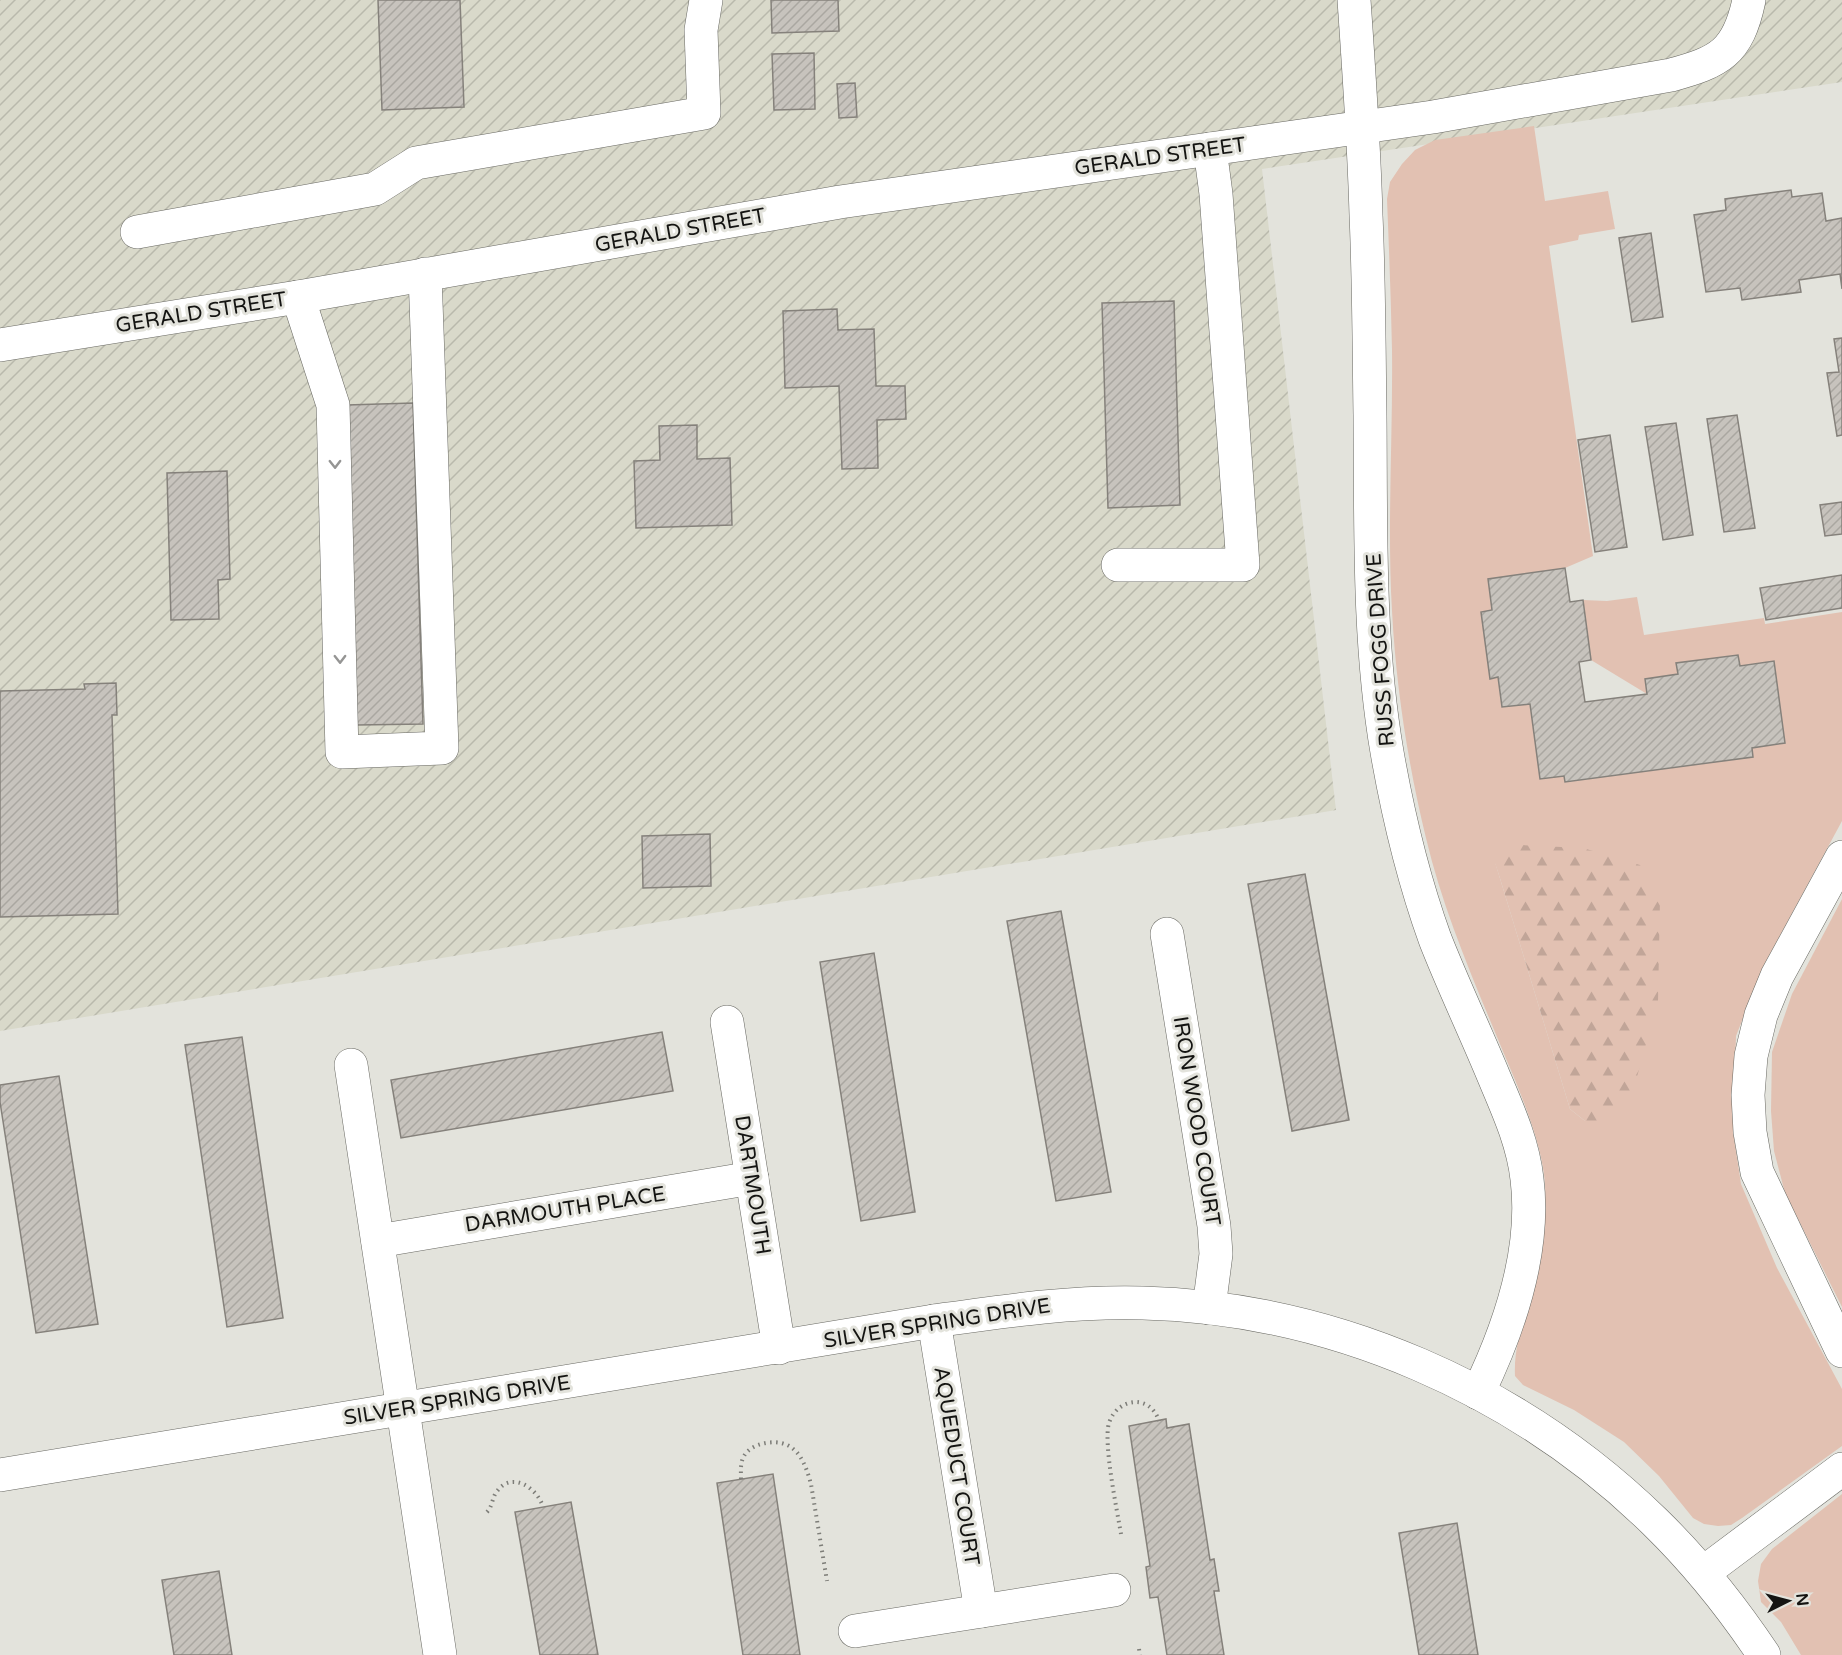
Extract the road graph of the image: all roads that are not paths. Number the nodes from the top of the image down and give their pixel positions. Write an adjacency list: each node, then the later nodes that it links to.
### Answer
1 (706, 0): 6 (street)
2 (1354, 0): 4 (street, RUSS FOGG DRIVE)
3 (1749, 0): 4 (street, GERALD STREET)
4 (1361, 126): 5 (street, GERALD STREET); 21 (street, RUSS FOGG DRIVE)
5 (1210, 149): 7 (street, GERALD STREET); 10 (street)
6 (137, 232)
7 (425, 274): 8 (street, GERALD STREET); 8 (street, one-way to 7)
8 (298, 297): 9 (street, GERALD STREET)
9 (0, 345)
10 (1118, 565)
11 (1842, 857): 20 (street)
12 (1167, 934): 17 (street, IRON WOOD COURT)
13 (727, 1022): 15 (street, DARTMOUTH)
14 (351, 1065): 16 (street)
15 (752, 1178): 16 (street, DARMOUTH PLACE); 19 (street, DARTMOUTH)
16 (378, 1241): 22 (street)
17 (1209, 1308): 18 (street, SILVER SPRING DRIVE); 21 (street, SILVER SPRING DRIVE)
18 (934, 1321): 19 (street, SILVER SPRING DRIVE); 27 (street, AQUEDUCT COURT)
19 (779, 1348): 22 (street, SILVER SPRING DRIVE)
20 (1842, 1351)
21 (1478, 1393): 25 (street, SILVER SPRING DRIVE)
22 (404, 1410): 24 (street, SILVER SPRING DRIVE); 29 (street)
23 (1842, 1468): 25 (street)
24 (0, 1475)
25 (1703, 1573): 30 (street, SILVER SPRING DRIVE)
26 (1114, 1590): 27 (street)
27 (981, 1611): 28 (street)
28 (855, 1631)
29 (440, 1655)
30 (1764, 1655)

